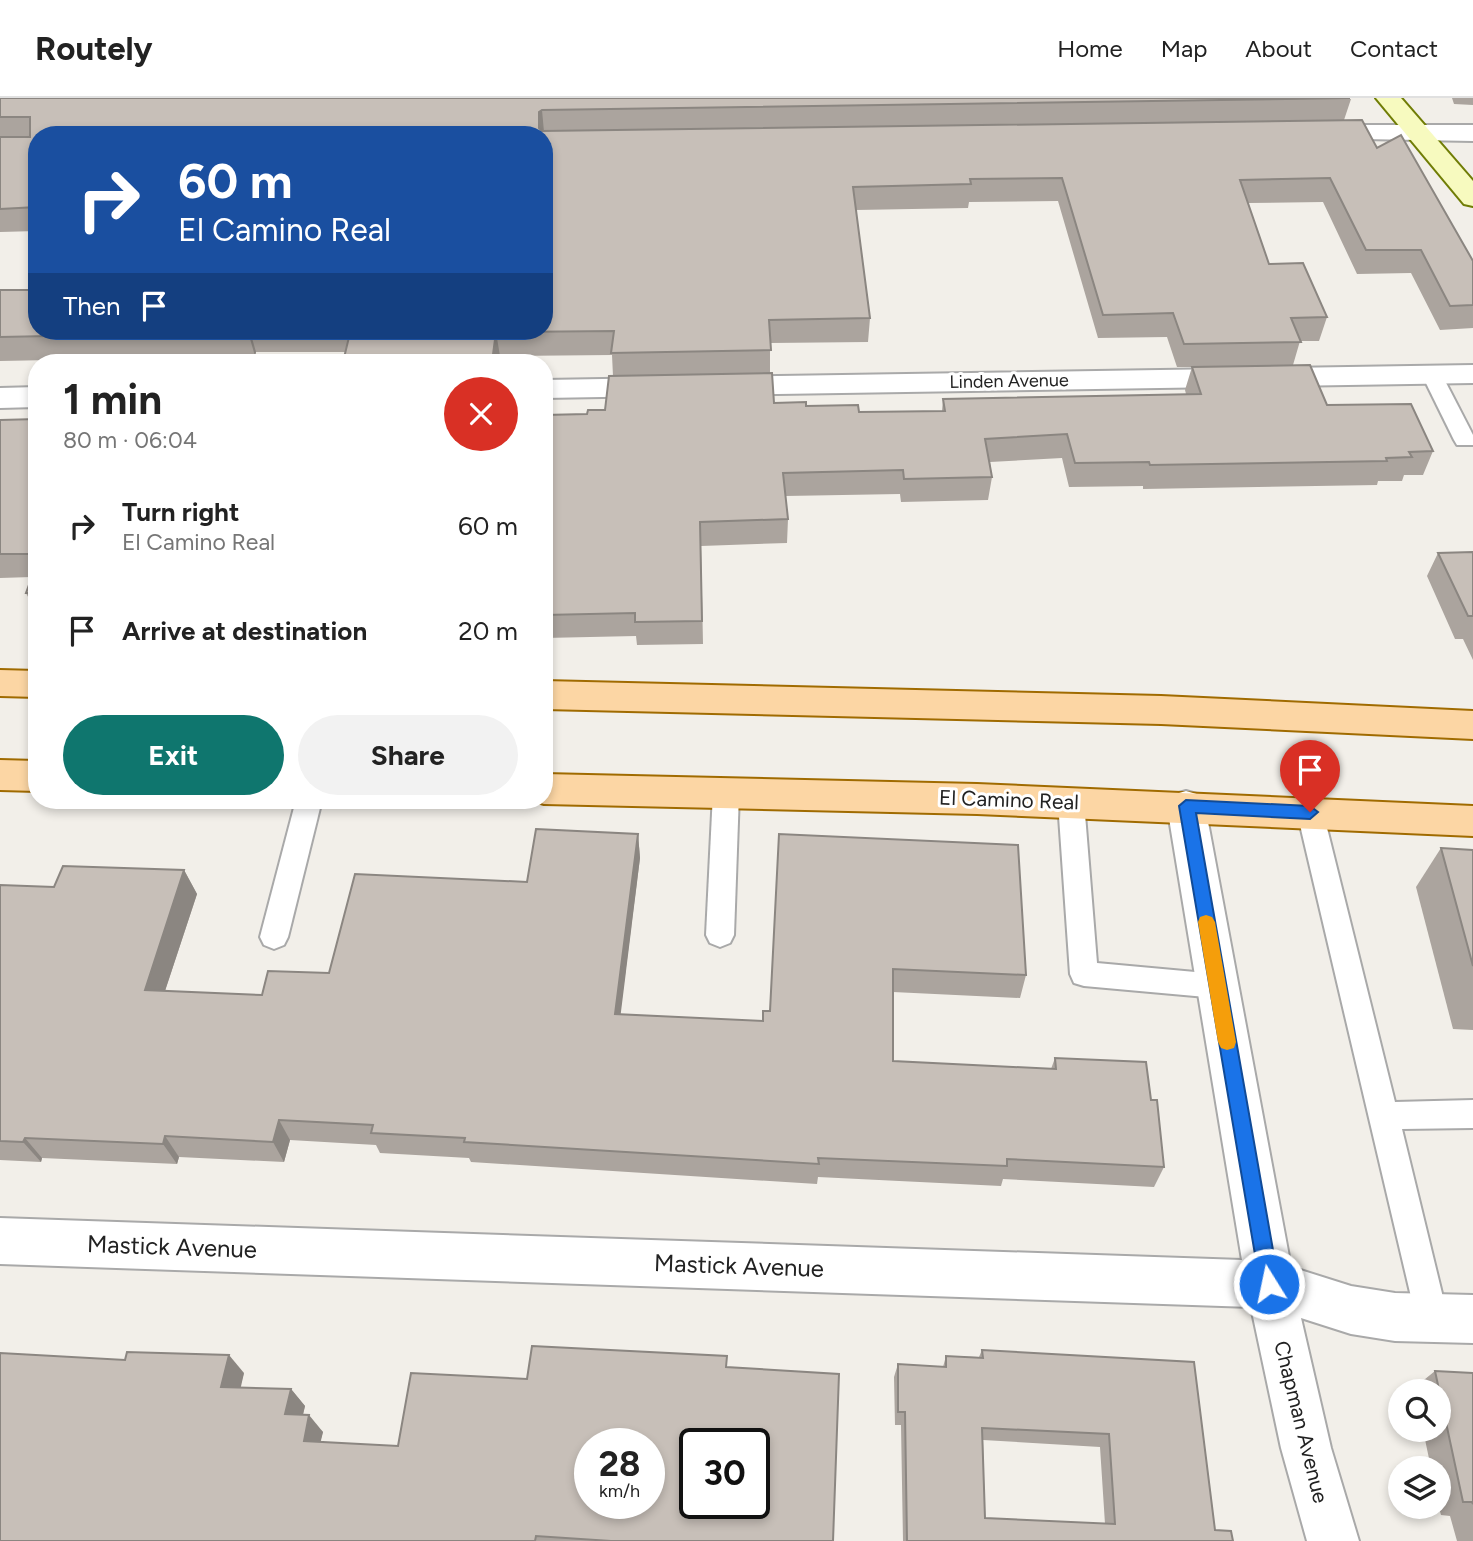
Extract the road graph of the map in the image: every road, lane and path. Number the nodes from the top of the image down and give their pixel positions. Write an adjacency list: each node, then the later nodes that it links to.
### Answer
1 (1388, 98): 2 (main road)
2 (1416, 131): 3 (street); 4 (street); 5 (main road)
3 (1299, 133)
4 (1473, 133)
5 (1473, 198)
6 (1432, 374): 7 (street, Linden Avenue); 8 (street, Linden Avenue); 11 (lane)
7 (1473, 374)
8 (553, 389)
9 (28, 397): 10 (street)
10 (0, 398)
11 (1465, 440)
12 (0, 683): 13 (main road)
13 (28, 684)
14 (553, 695): 15 (main road)
15 (1473, 725)
16 (0, 775): 17 (main road)
17 (28, 776)
18 (553, 789): 19 (main road, El Camino Real)
19 (726, 793): 20 (main road, El Camino Real); 25 (lane)
20 (1071, 802): 21 (main road, El Camino Real); 27 (lane)
21 (1186, 806): 23 (main road, El Camino Real); 27 (street, Chapman Avenue)
22 (307, 809): 26 (lane)
23 (1310, 812): 24 (main road, El Camino Real); 29 (lane)
24 (1473, 821)
25 (720, 935)
26 (274, 937)
27 (1217, 986): 31 (street, Chapman Avenue)
28 (1473, 1114): 29 (lane)
29 (1384, 1116): 32 (lane)
30 (0, 1241): 31 (street, Mastick Avenue)
31 (1269, 1284): 32 (street, Mastick Avenue); 33 (street, Chapman Avenue)
32 (1453, 1319)
33 (1333, 1541)

